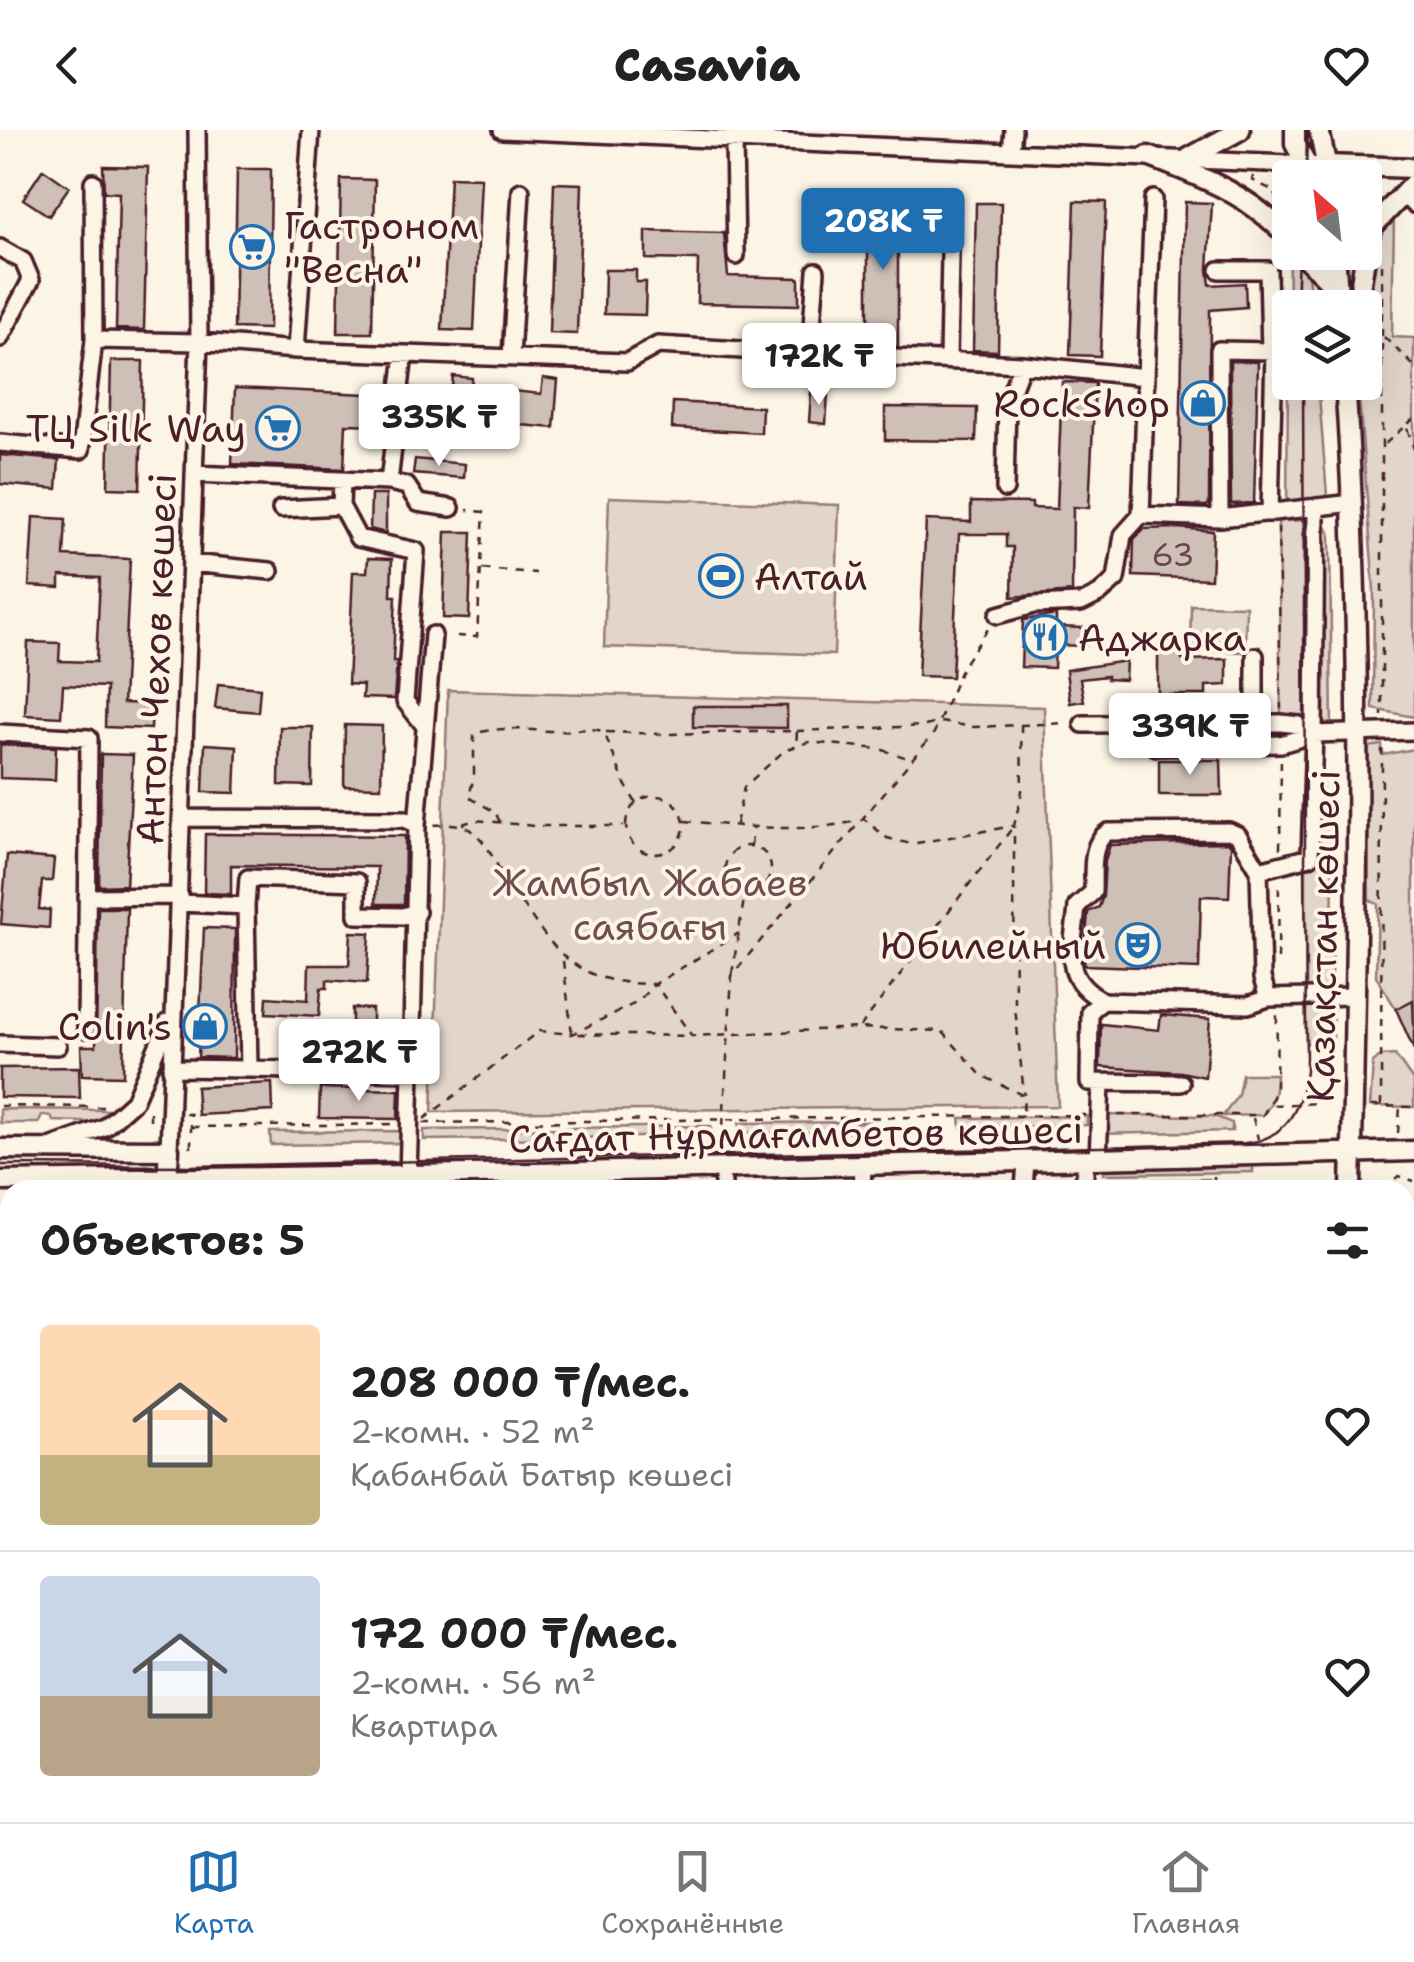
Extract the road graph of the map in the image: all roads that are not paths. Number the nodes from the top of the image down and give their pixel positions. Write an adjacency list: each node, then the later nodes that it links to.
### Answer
1 (196, 130): 34 (street, Антон Чехов көшесі)
2 (311, 130): 35 (street)
3 (502, 130): 8 (street)
4 (1013, 130): 11 (street)
5 (1240, 130): 13 (main road)
6 (1295, 130): 14 (main road)
7 (1319, 130): 15 (main road)
8 (572, 132): 10 (street)
9 (828, 137): 10 (street); 11 (street)
10 (734, 140): 26 (street)
11 (1012, 151): 12 (street)
12 (1148, 156): 13 (street); 24 (main road)
13 (1189, 158): 16 (street)
14 (1309, 160)
15 (1319, 160)
16 (1272, 166)
17 (1414, 168): 18 (main road)
18 (1382, 169)
19 (92, 182): 33 (street)
20 (521, 191): 39 (street)
21 (1410, 194): 31 (main road)
22 (1153, 199): 42 (street)
23 (951, 201): 40 (street)
24 (1272, 222)
25 (0, 248): 32 (street)
26 (736, 256)
27 (1218, 270): 36 (street)
28 (1315, 270): 30 (main road)
29 (816, 271): 38 (street)
30 (1331, 290)
31 (1359, 290)
32 (0, 338)
33 (94, 340): 34 (street); 44 (street)
34 (200, 342): 35 (street); 45 (street, Антон Чехов көшесі)
35 (296, 350): 37 (street)
36 (1270, 351): 54 (street); 56 (street)
37 (404, 354): 39 (street); 47 (street)
38 (810, 354): 39 (street); 40 (street)
39 (510, 357)
40 (948, 360): 41 (street)
41 (1022, 364): 42 (street); 48 (street)
42 (1146, 376): 55 (street)
43 (1345, 400): 49 (main road, Қазақстан көшесі)
44 (0, 443)
45 (194, 474): 46 (street); 57 (street, Антон Чехов көшесі)
46 (342, 481): 47 (street); 50 (street)
47 (389, 482): 52 (street)
48 (1005, 489)
49 (1353, 503): 51 (street); 68 (main road, Қазақстан көшесі)
50 (341, 506): 53 (street); 64 (street)
51 (1316, 507): 54 (street); 67 (street)
52 (451, 508)
53 (281, 509)
54 (1274, 512): 56 (street)
55 (1141, 515): 56 (street); 59 (street)
56 (1220, 518)
57 (191, 563): 58 (street); 70 (street, Антон Чехов көшесі)
58 (270, 570)
59 (998, 616)
60 (432, 634): 64 (street)
61 (1255, 656): 62 (street)
62 (1255, 723): 63 (street); 67 (street)
63 (1083, 724)
64 (424, 725): 71 (street)
65 (1414, 732): 68 (street)
66 (0, 733): 73 (street)
67 (1314, 734): 68 (street); 69 (street); 72 (street)
68 (1358, 734): 77 (main road, Қазақстан көшесі)
69 (1156, 748)
70 (183, 818): 71 (street); 74 (street, Антон Чехов көшесі)
71 (416, 824): 76 (street)
72 (1259, 870): 78 (street); 79 (street)
73 (87, 897): 74 (street); 81 (street)
74 (180, 899): 75 (street); 80 (street, Антон Чехов көшесі)
75 (246, 906): 76 (street); 85 (street)
76 (417, 912): 86 (street)
77 (1355, 996): 78 (street); 92 (main road, Қазақстан көшесі)
78 (1273, 998): 79 (street)
79 (1103, 1001): 87 (street)
80 (172, 1013): 84 (street, Антон Чехов көшесі); 90 (street)
81 (86, 1029)
82 (0, 1044): 83 (street)
83 (58, 1046)
84 (171, 1068): 85 (street); 91 (street, Антон Чехов көшесі)
85 (250, 1069): 86 (street)
86 (412, 1073): 97 (street)
87 (1101, 1083): 88 (street); 94 (street)
88 (1181, 1083)
89 (0, 1149): 90 (main road)
90 (42, 1150): 91 (main road)
91 (169, 1150): 98 (main road, Антон Чехов көшесі)
92 (1353, 1151): 93 (main road, Сағдат Нұрмағамбетов көшесі); 94 (main road, Сағдат Нұрмағамбетов көшесі); 105 (main road, Қазақстан көшесі)
93 (1414, 1151)
94 (1092, 1160): 95 (main road, Сағдат Нұрмағамбетов көшесі); 104 (street)
95 (1026, 1161): 96 (main road, Сағдат Нұрмағамбетов көшесі); 103 (street)
96 (863, 1166): 101 (main road, Сағдат Нұрмағамбетов көшесі); 102 (street)
97 (408, 1175): 99 (main road, Сағдат Нұрмағамбетов көшесі); 100 (main road, Сағдат Нұрмағамбетов көшесі)
98 (167, 1180)
99 (390, 1180)
100 (501, 1180)
101 (579, 1180)
102 (862, 1180)
103 (1025, 1180)
104 (1087, 1180)
105 (1352, 1180)

